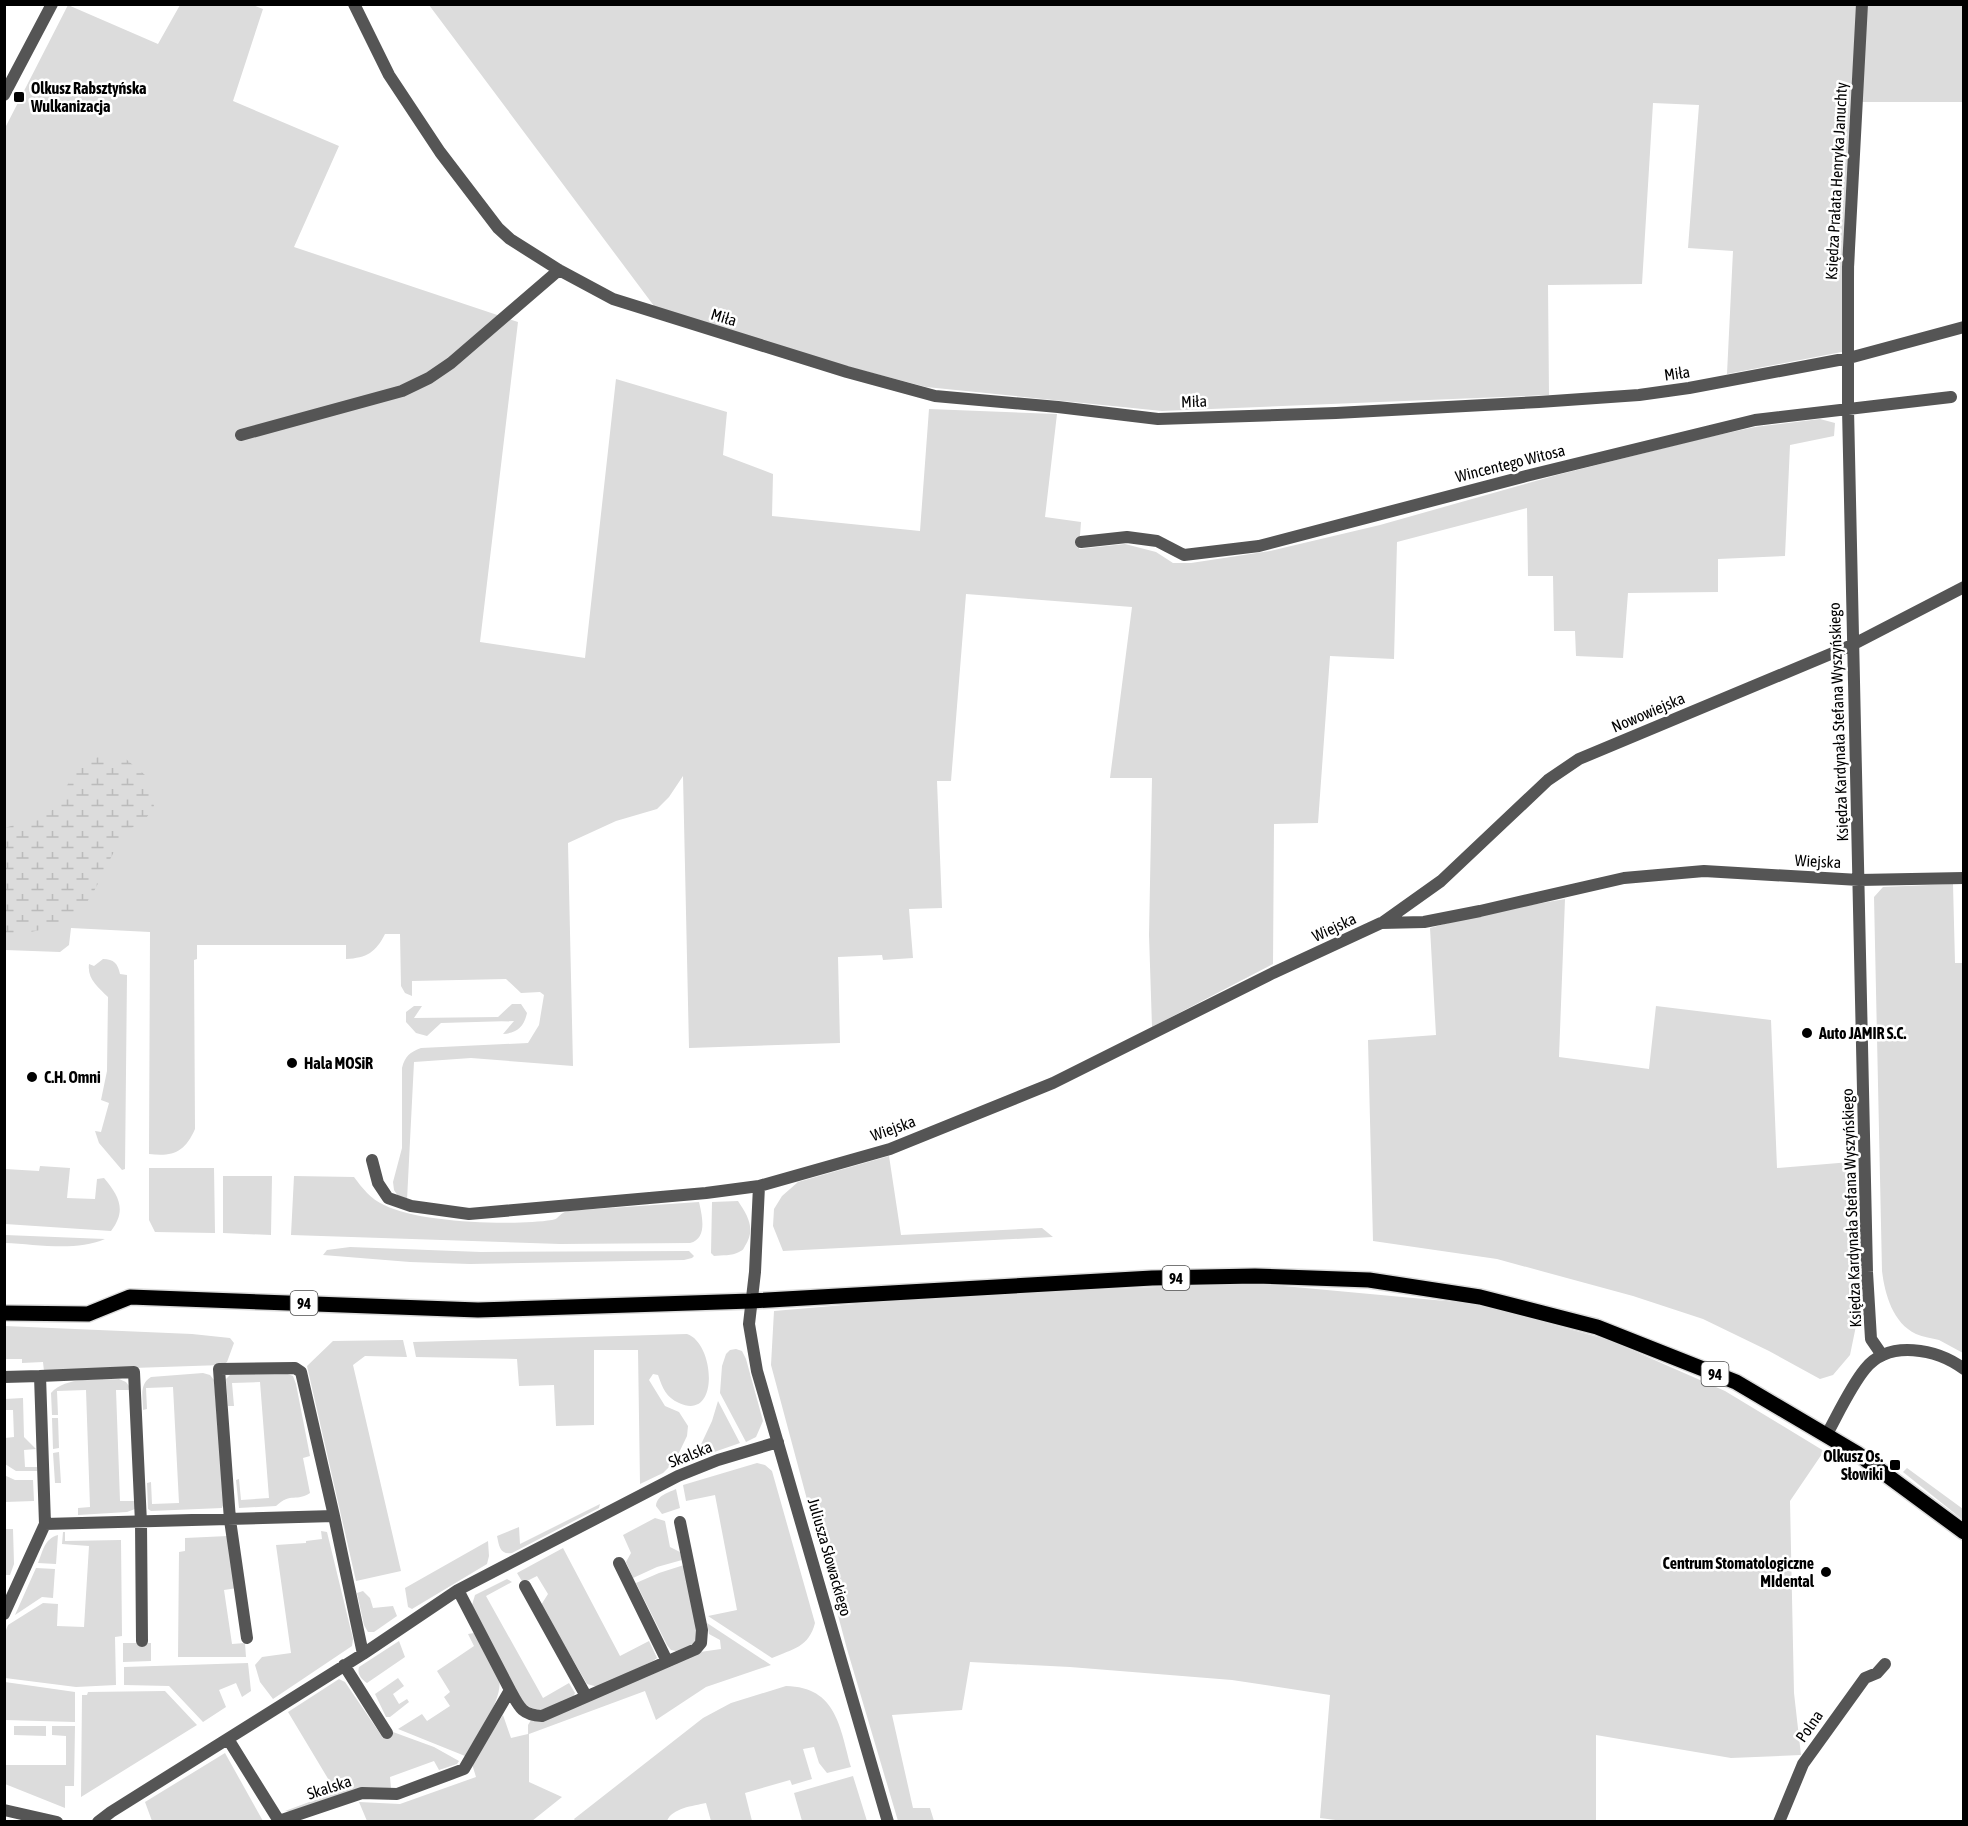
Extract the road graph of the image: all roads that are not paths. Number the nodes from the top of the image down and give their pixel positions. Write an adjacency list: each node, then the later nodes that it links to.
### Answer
1 (52, 4): 4 (street)
2 (354, 4): 5 (street, Miła)
3 (1862, 4): 7 (street, Księdza Prałata Henryka Januchty)
4 (4, 95)
5 (559, 270): 7 (street, Miła); 10 (street)
6 (1964, 327): 7 (street, Miła)
7 (1849, 358): 9 (street)
8 (1952, 397): 9 (street, Wincentego Witosa)
9 (1848, 409): 11 (street, Wincentego Witosa); 13 (street, Księdza Kardynała Stefana Wyszyńskiego)
10 (241, 435)
11 (1081, 542)
12 (1964, 587): 13 (street, Nowowiejska)
13 (1852, 645): 15 (street, Księdza Kardynała Stefana Wyszyńskiego); 16 (street, Nowowiejska)
14 (1964, 878): 15 (street, Wiejska)
15 (1859, 880): 16 (street, Wiejska); 21 (street, Księdza Kardynała Stefana Wyszyńskiego)
16 (1381, 923): 18 (street, Wiejska)
17 (372, 1161): 18 (street, Wiejska)
18 (759, 1186): 19 (street, Juliusza Słowackiego)
19 (752, 1301): 20 (main road, 94); 25 (main road, 94); 26 (street, Juliusza Słowackiego)
20 (4, 1313)
21 (1882, 1355): 22 (street); 25 (street)
22 (1964, 1369)
23 (40, 1376): 24 (street); 30 (street); 31 (street)
24 (4, 1377)
25 (1827, 1434): 32 (main road, 94)
26 (778, 1442): 35 (street, Skalska); 50 (street, Juliusza Słowackiego)
27 (334, 1516): 28 (street); 28 (street); 39 (street)
28 (230, 1520): 30 (street); 37 (street)
29 (680, 1522): 40 (street)
30 (141, 1523): 31 (street); 38 (street)
31 (45, 1524): 36 (street)
32 (1964, 1532)
33 (619, 1563): 40 (street)
34 (525, 1586): 44 (street)
35 (458, 1590): 39 (street, Skalska); 43 (street)
36 (4, 1614)
37 (247, 1638)
38 (142, 1641)
39 (363, 1654): 42 (street, Skalska)
40 (667, 1660): 44 (street)
41 (1885, 1664): 51 (street, Polna)
42 (344, 1665): 45 (street); 46 (street, Skalska)
43 (510, 1690): 44 (street); 46 (street, Skalska)
44 (586, 1696)
45 (387, 1733)
46 (228, 1739): 49 (street, Skalska)
47 (4, 1810): 48 (street)
48 (57, 1821)
49 (98, 1821)
50 (888, 1821)
51 (1779, 1821)

